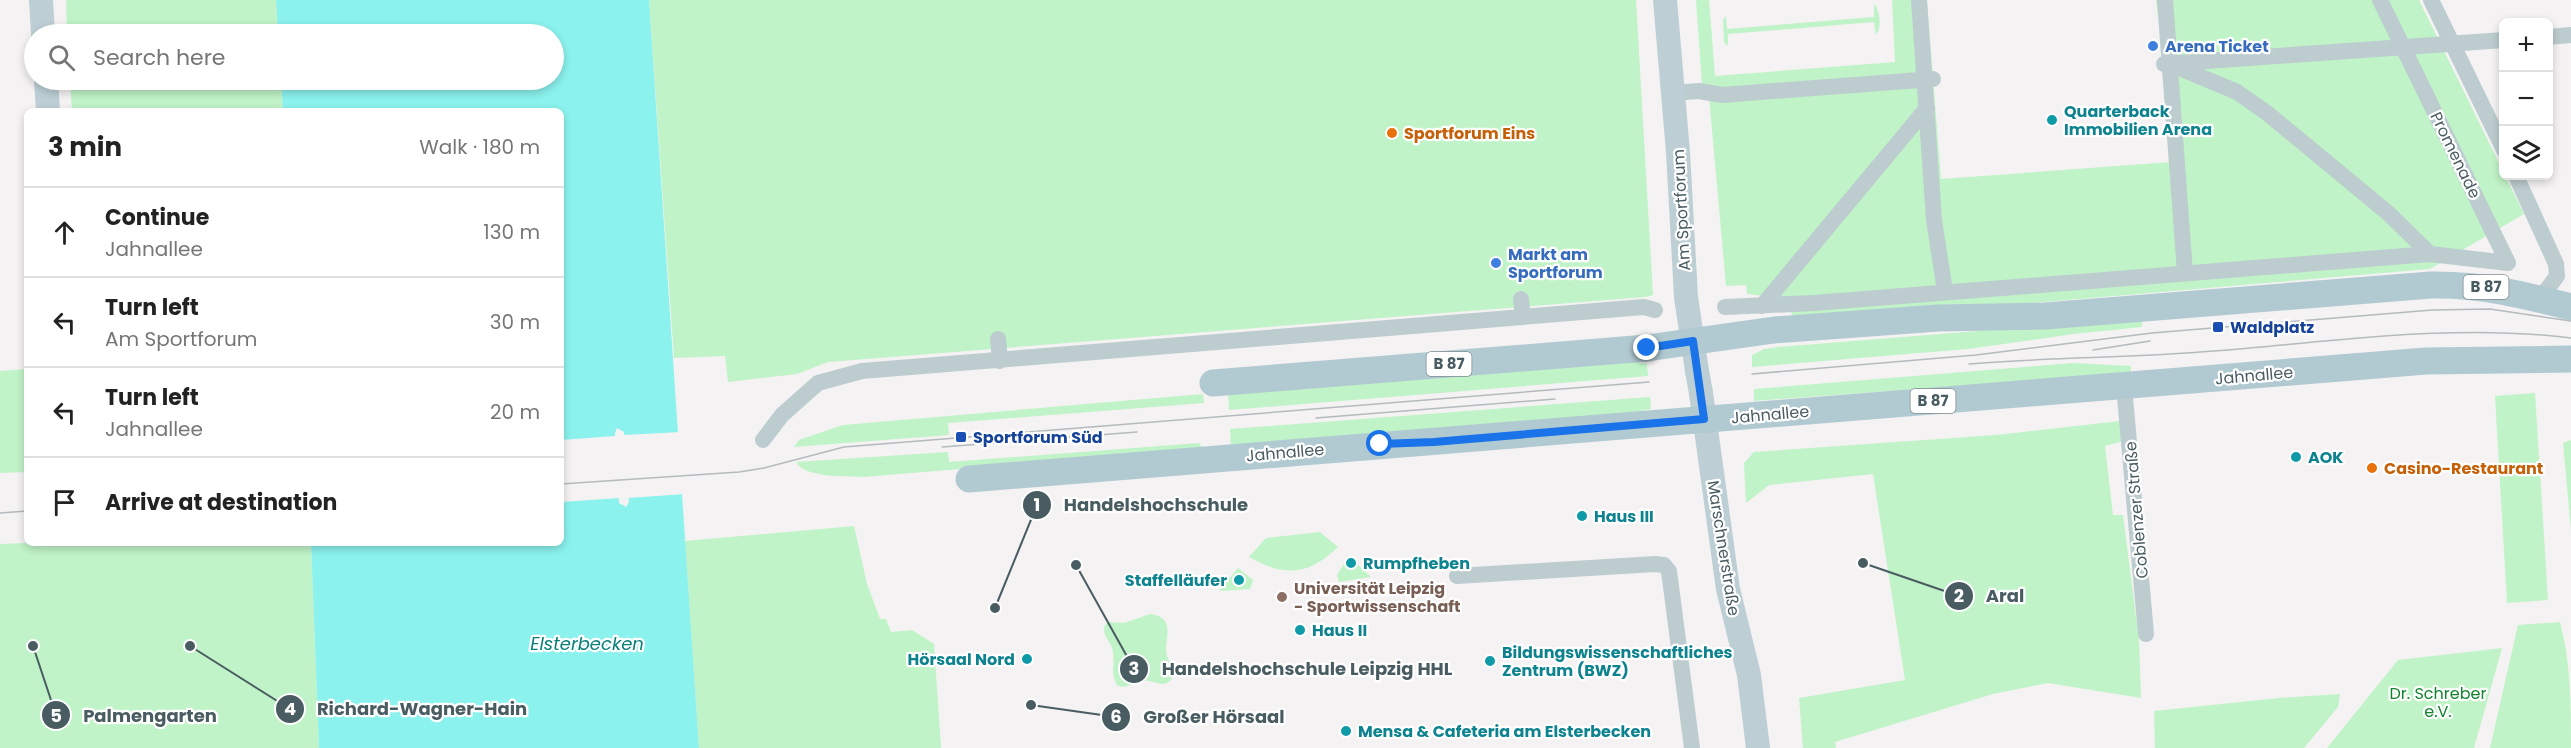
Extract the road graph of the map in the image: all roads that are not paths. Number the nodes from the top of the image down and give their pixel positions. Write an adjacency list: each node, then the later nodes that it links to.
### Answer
1 (41, 0): 7 (main road)
2 (1665, 0): 16 (main road, Am Sportforum)
3 (1919, 0): 14 (street)
4 (2165, 0): 13 (street)
5 (2380, 0): 12 (street, Promenade)
6 (2431, 0): 11 (street)
7 (42, 24)
8 (2571, 35): 9 (street)
9 (2553, 37)
10 (2499, 40): 11 (street)
11 (2452, 44): 12 (street); 19 (street)
12 (2403, 48): 13 (street); 21 (street, Promenade)
13 (2167, 64): 21 (street); 22 (street)
14 (1929, 80): 16 (street); 18 (street)
15 (47, 90): 17 (main road)
16 (1671, 93): 32 (main road, Am Sportforum)
17 (48, 108)
18 (1927, 108): 23 (street); 26 (street)
19 (2499, 140)
20 (2518, 180): 25 (street)
21 (2430, 254): 22 (street)
22 (2185, 273): 23 (street)
23 (1945, 291): 26 (street)
24 (1521, 299): 30 (street)
25 (2540, 299): 28 (main road, B 87); 32 (main road, B 87)
26 (1762, 306): 27 (street)
27 (1725, 307)
28 (2571, 307)
29 (1654, 310): 30 (street)
30 (1523, 317): 34 (street)
31 (998, 339): 34 (street)
32 (1693, 341): 35 (main road, B 87); 37 (main road, Am Sportforum)
33 (2571, 359): 36 (main road, Jahnallee / B 87)
34 (1000, 361): 38 (street)
35 (1213, 383)
36 (2124, 386): 37 (main road, Jahnallee / B 87); 41 (street, Coblenzer Straße)
37 (1701, 395): 39 (main road, Jahnallee / B 87); 43 (main road, Marschnerstraße)
38 (763, 440)
39 (969, 478)
40 (1456, 576): 42 (street)
41 (2146, 634)
42 (1692, 748)
43 (1758, 748)

